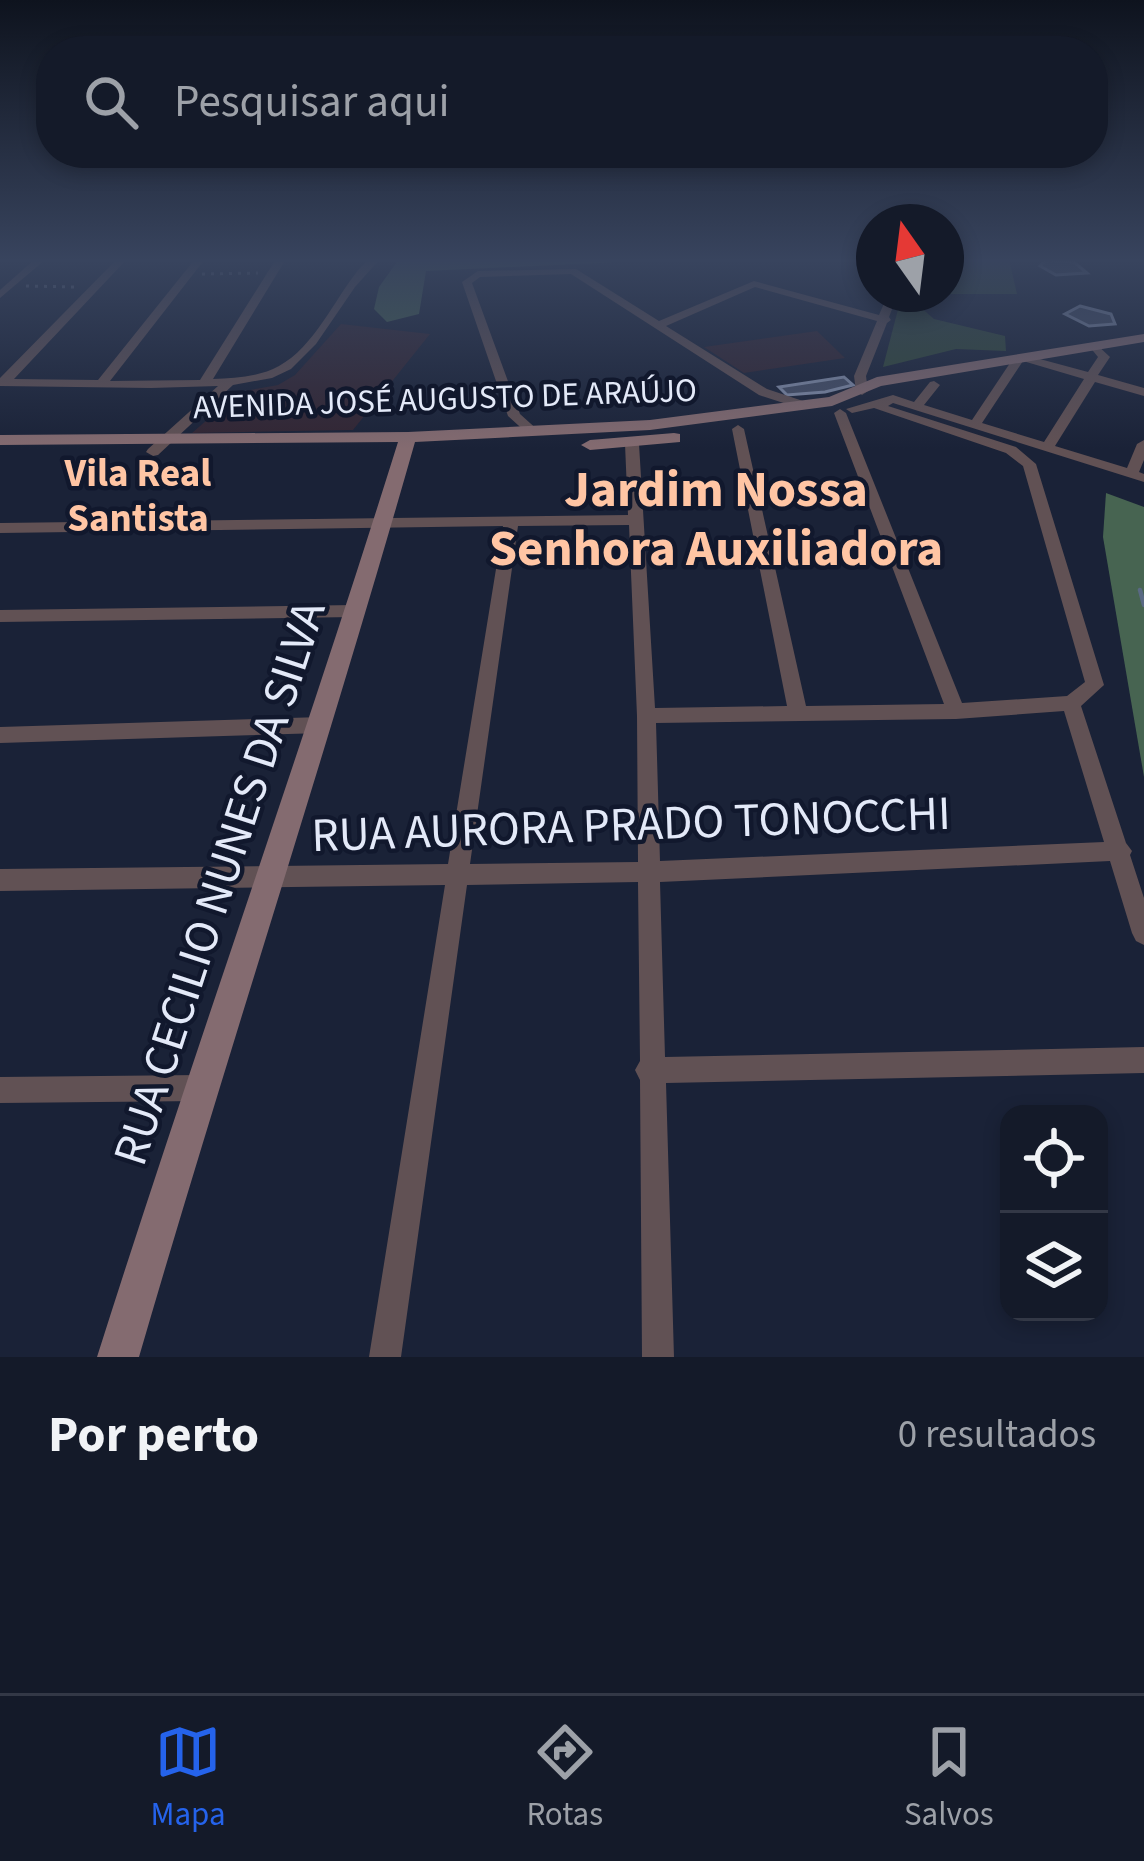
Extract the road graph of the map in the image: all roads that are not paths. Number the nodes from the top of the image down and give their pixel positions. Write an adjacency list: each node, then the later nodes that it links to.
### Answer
1 (60, 322): 15 (street)
2 (150, 322): 14 (street)
3 (242, 322): 16 (street)
4 (327, 322): 17 (street)
5 (481, 322): 24 (street)
6 (655, 322): 9 (street)
7 (665, 322): 9 (street)
8 (886, 322): 19 (street)
9 (659, 325): 21 (street)
10 (1144, 338): 11 (street)
11 (1095, 346): 12 (street); 13 (street)
12 (1022, 359): 13 (street); 19 (street, AVENIDA JOSÉ AUGUSTO DE ARAÚJO); 25 (street)
13 (1095, 378): 20 (street); 34 (street)
14 (104, 381): 15 (street); 16 (street)
15 (2, 382)
16 (206, 382): 17 (street)
17 (229, 382): 33 (street)
18 (934, 385): 22 (street)
19 (878, 390): 21 (street, AVENIDA JOSÉ AUGUSTO DE ARAÚJO); 22 (street); 23 (street, AVENIDA JOSÉ AUGUSTO DE ARAÚJO); 43 (street)
20 (1144, 392)
21 (765, 401): 27 (street, AVENIDA JOSÉ AUGUSTO DE ARAÚJO)
22 (917, 406): 25 (street)
23 (846, 411): 26 (street, AVENIDA JOSÉ AUGUSTO DE ARAÚJO); 44 (street)
24 (514, 416): 27 (street); 28 (street)
25 (975, 424): 34 (street)
26 (738, 429): 31 (street, AVENIDA JOSÉ AUGUSTO DE ARAÚJO); 45 (street)
27 (534, 431): 28 (street, AVENIDA JOSÉ AUGUSTO DE ARAÚJO)
28 (497, 433): 30 (street, AVENIDA JOSÉ AUGUSTO DE ARAÚJO)
29 (0, 440): 33 (street, AVENIDA JOSÉ AUGUSTO DE ARAÚJO)
30 (406, 442): 31 (street, AVENIDA JOSÉ AUGUSTO DE ARAÚJO); 33 (street, AVENIDA JOSÉ AUGUSTO DE ARAÚJO); 39 (street, RUA CECILIO NUNES DA SILVA)
31 (632, 444): 38 (street)
32 (1144, 444): 36 (street)
33 (160, 446): 35 (street, AVENIDA JOSÉ AUGUSTO DE ARAÚJO)
34 (1047, 448): 36 (street)
35 (0, 452)
36 (1137, 477)
37 (512, 520): 38 (street); 39 (street); 51 (street)
38 (636, 520): 46 (street)
39 (384, 522): 40 (street); 41 (street, RUA CECILIO NUNES DA SILVA)
40 (0, 528)
41 (354, 610): 42 (street); 47 (street, RUA CECILIO NUNES DA SILVA)
42 (0, 616)
43 (1071, 703): 44 (street); 49 (street)
44 (956, 711): 45 (street)
45 (798, 712): 46 (street)
46 (646, 716): 50 (street)
47 (322, 725): 48 (street); 52 (street, RUA CECILIO NUNES DA SILVA)
48 (0, 735)
49 (1121, 851): 50 (street, RUA AURORA PRADO TONOCCHI); 54 (street)
50 (646, 872): 51 (street, RUA AURORA PRADO TONOCCHI); 56 (street)
51 (454, 876): 52 (street, RUA AURORA PRADO TONOCCHI); 60 (street)
52 (272, 878): 53 (street, RUA AURORA PRADO TONOCCHI); 57 (street, RUA CECILIO NUNES DA SILVA)
53 (0, 880)
54 (1144, 933)
55 (1144, 1060): 56 (street)
56 (648, 1070): 61 (street)
57 (200, 1088): 58 (street); 59 (street, RUA CECILIO NUNES DA SILVA)
58 (0, 1090)
59 (118, 1357)
60 (385, 1357)
61 (658, 1357)

